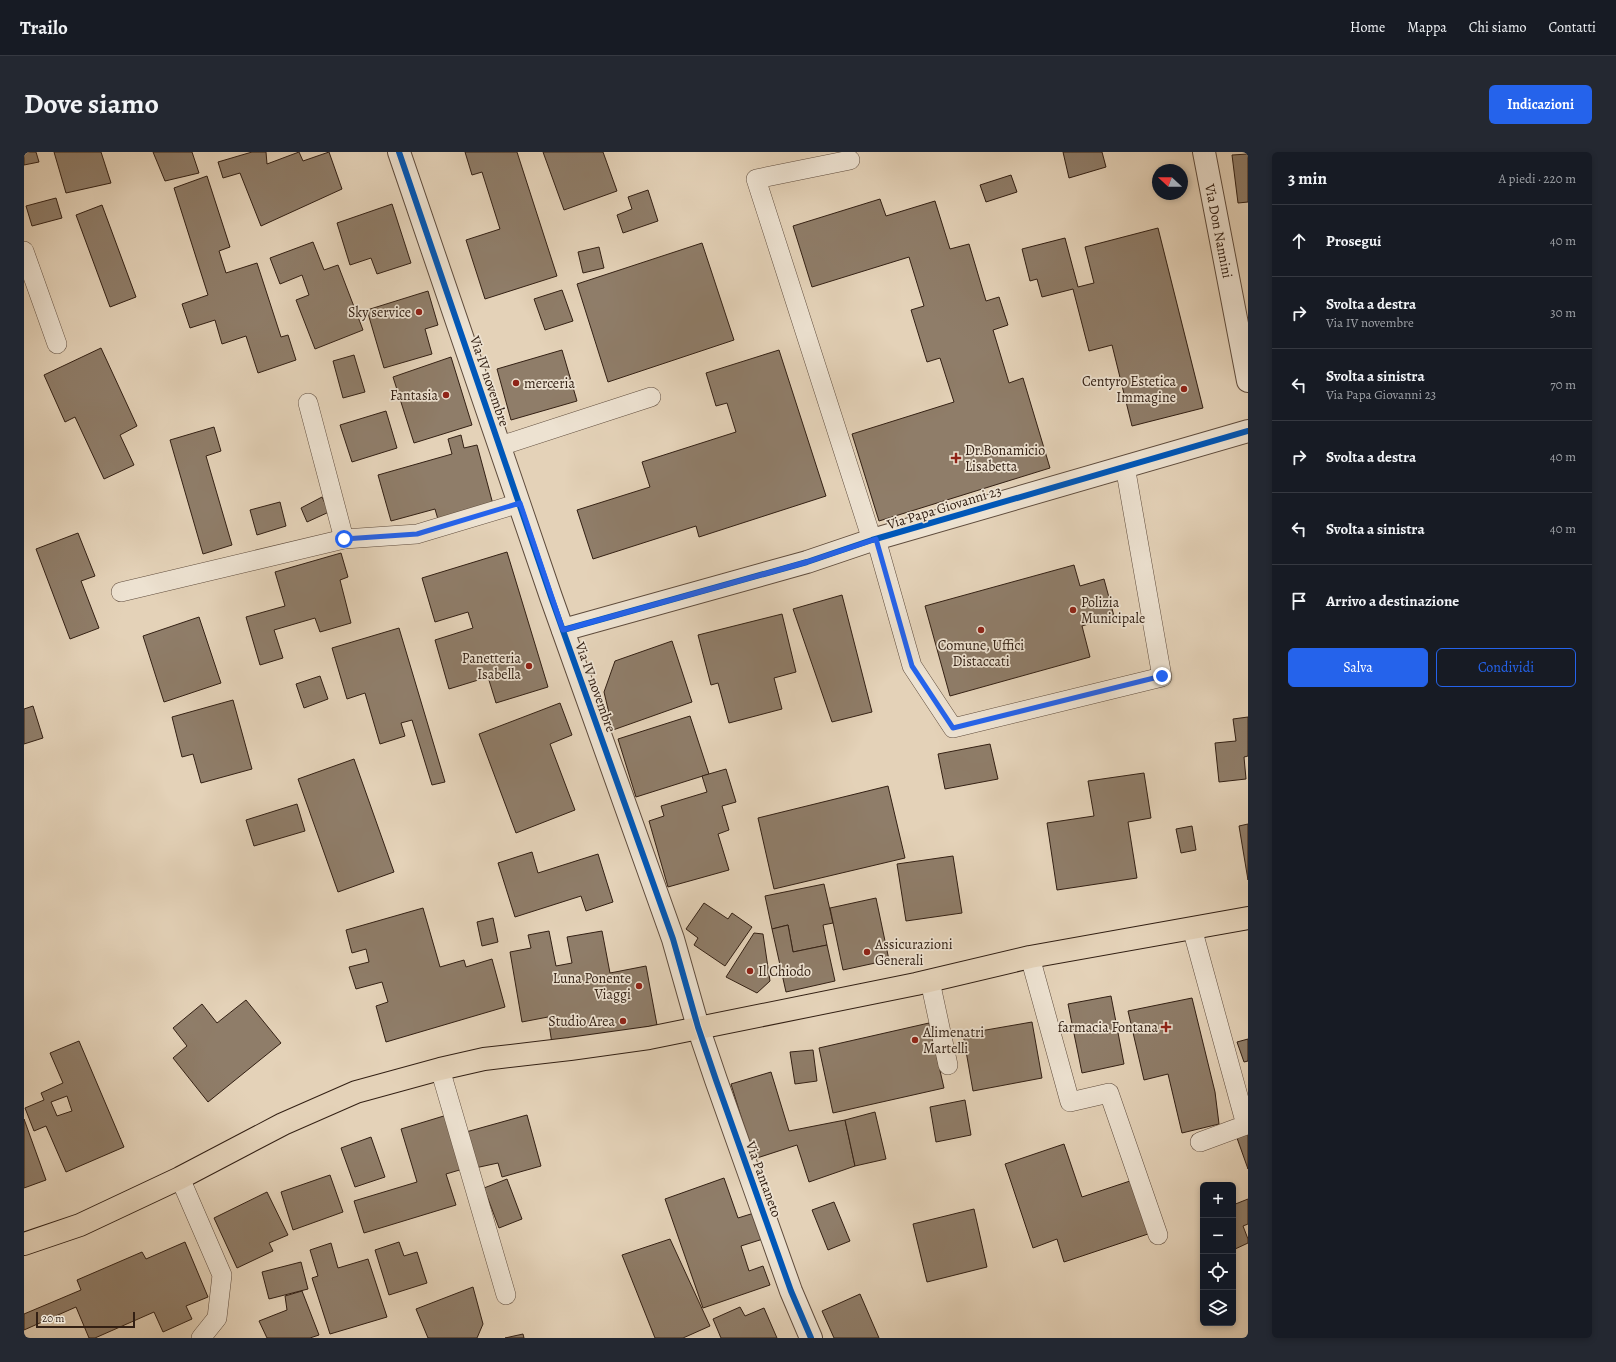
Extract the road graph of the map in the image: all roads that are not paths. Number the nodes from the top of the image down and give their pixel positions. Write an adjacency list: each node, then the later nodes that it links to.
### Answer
1 (399, 152): 10 (street, Via IV novembre)
2 (1204, 152): 6 (street, Via Don Nannini)
3 (850, 160): 14 (lane)
4 (24, 251): 5 (lane)
5 (57, 344)
6 (1248, 381)
7 (651, 397): 10 (lane)
8 (308, 403): 13 (lane)
9 (1243, 432): 11 (street, Via Papa Giovanni 23)
10 (500, 446): 12 (street, Via IV novembre)
11 (1125, 466): 14 (street, Via Papa Giovanni 23); 14 (lane)
12 (520, 503): 13 (lane); 16 (street, Via IV novembre)
13 (344, 539): 15 (lane)
14 (874, 540): 16 (street, Via Papa Giovanni 23)
15 (122, 592)
16 (563, 630): 21 (street, Via IV novembre)
17 (1248, 918): 18 (main road)
18 (1192, 928): 19 (main road); 24 (lane)
19 (1030, 958): 20 (main road); 26 (lane)
20 (930, 981): 21 (main road); 22 (lane)
21 (698, 1027): 23 (main road); 30 (street, Via Pantaneto)
22 (948, 1064)
23 (440, 1069): 25 (main road); 28 (lane)
24 (1200, 1142)
25 (180, 1178): 27 (main road); 29 (lane)
26 (1158, 1234)
27 (24, 1244)
28 (506, 1295)
29 (201, 1338)
30 (811, 1338)

